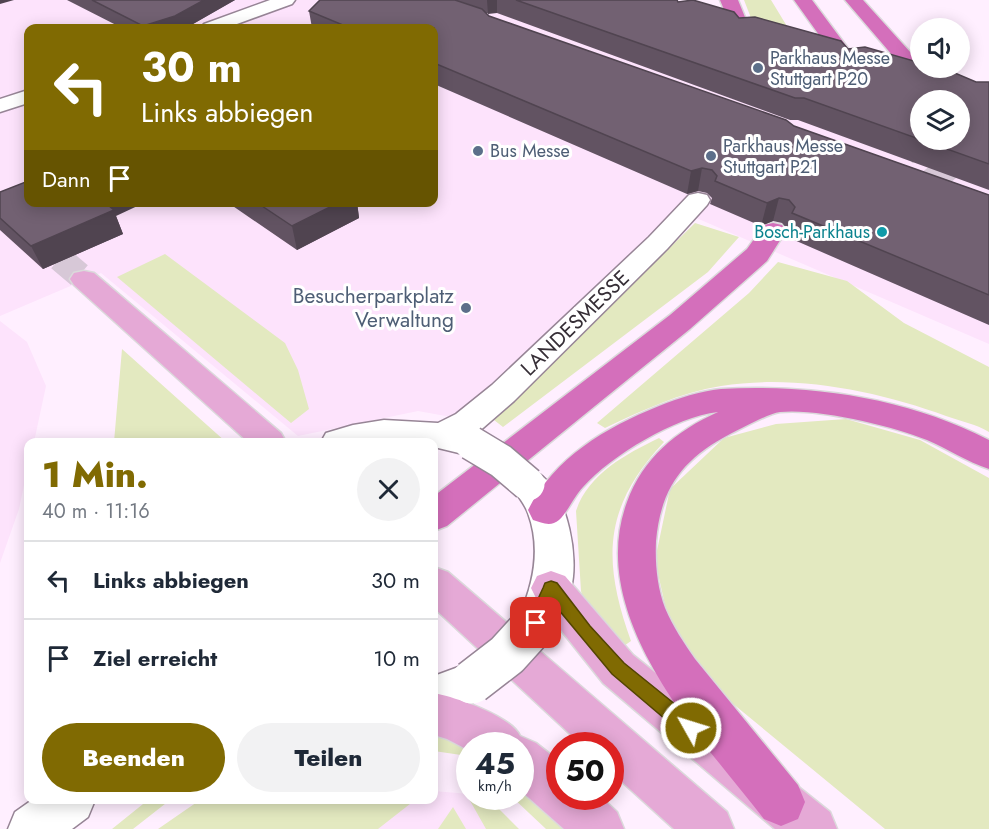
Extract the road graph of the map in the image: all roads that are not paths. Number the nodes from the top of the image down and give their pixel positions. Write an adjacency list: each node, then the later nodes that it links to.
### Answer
1 (286, 0): 5 (street)
2 (729, 0): 8 (highway)
3 (803, 0): 12 (highway)
4 (854, 0): 9 (highway)
5 (240, 17): 6 (street); 7 (street)
6 (221, 24)
7 (257, 24)
8 (742, 32)
9 (883, 35): 10 (highway); 11 (highway)
10 (910, 53)
11 (910, 57)
12 (849, 63)
13 (24, 97): 14 (street)
14 (0, 106)
15 (698, 200): 21 (street, LANDESMESSE)
16 (773, 231): 24 (highway)
17 (84, 279): 19 (main road)
18 (775, 400): 22 (highway); 23 (highway); 34 (highway)
19 (264, 438)
20 (358, 438): 21 (street)
21 (457, 439): 23 (street, bridge)
22 (989, 456)
23 (537, 497): 26 (street)
24 (438, 513)
25 (438, 588): 37 (main road)
26 (543, 606): 27 (street, bridge); 34 (main road)
27 (438, 695)
28 (438, 715): 29 (main road)
29 (479, 732)
30 (534, 771): 31 (main road)
31 (546, 781)
32 (66, 804): 35 (street)
33 (579, 810): 36 (main road)
34 (797, 816)
35 (32, 829)
36 (600, 829)
37 (710, 829)

